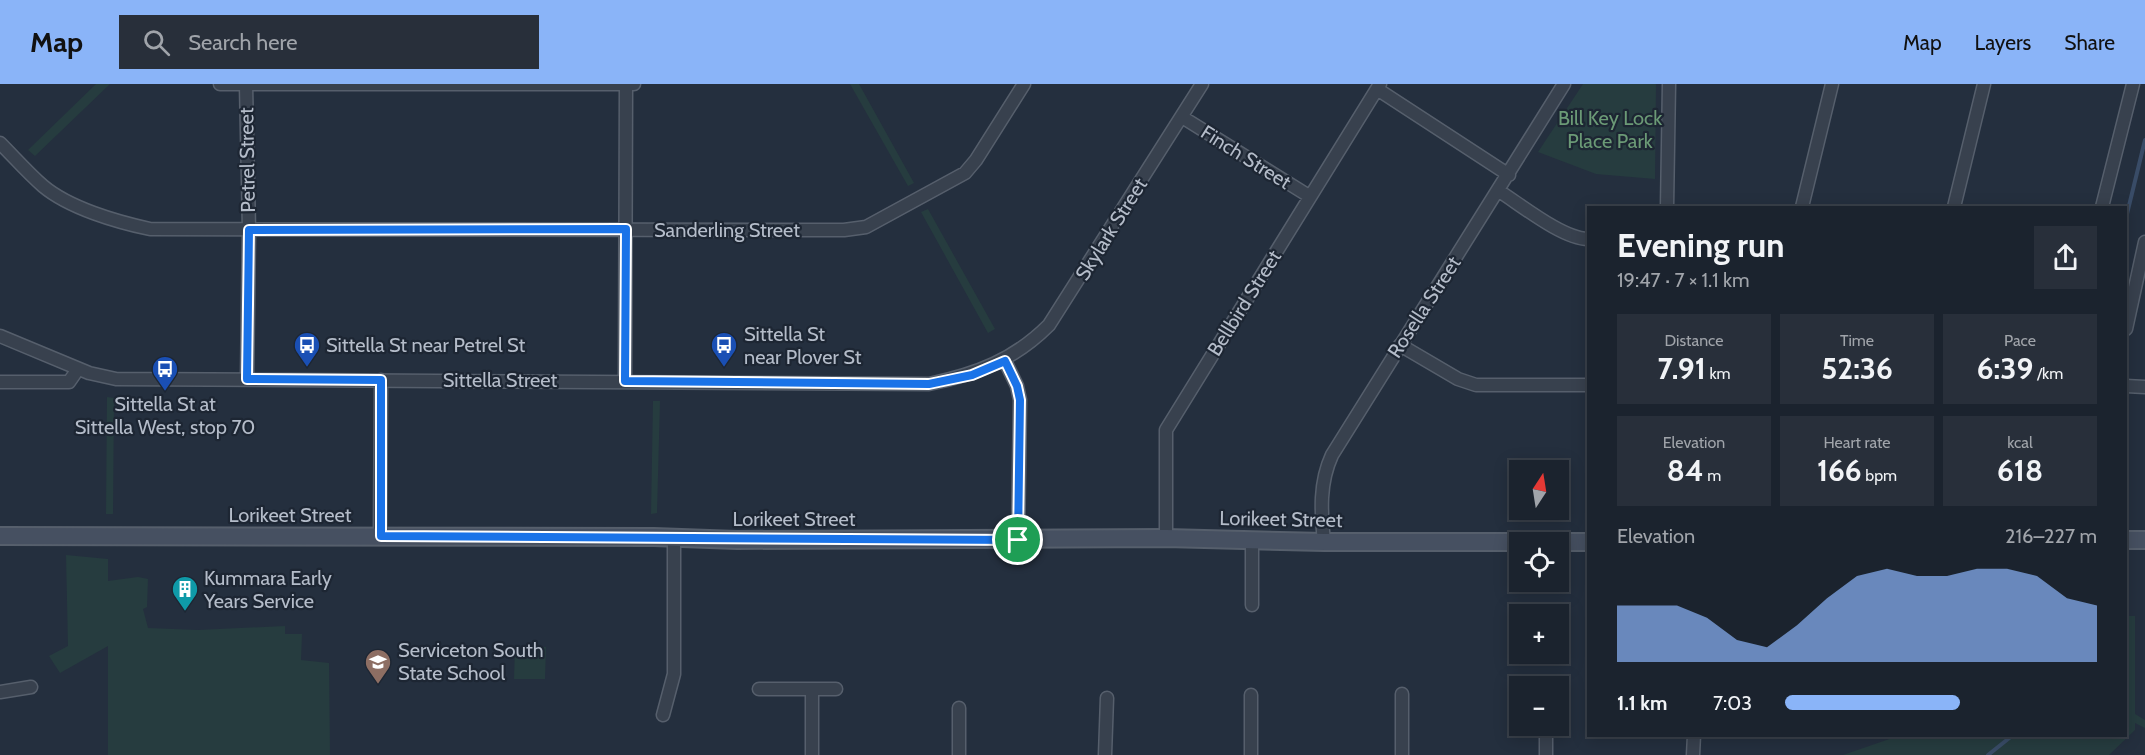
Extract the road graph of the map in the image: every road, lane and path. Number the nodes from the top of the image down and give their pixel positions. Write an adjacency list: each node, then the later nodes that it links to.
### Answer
1 (219, 84): 11 (street)
2 (626, 84): 3 (street); 11 (street); 22 (street)
3 (634, 84)
4 (1024, 84): 22 (street, Sanderling Street)
5 (1202, 84): 13 (street, Skylark Street)
6 (1564, 84): 15 (street, Rosella Street)
7 (1669, 84): 18 (street)
8 (1832, 84): 19 (street)
9 (1984, 84): 20 (street)
10 (2133, 84): 21 (street)
11 (246, 85): 23 (street, Petrel Street)
12 (1379, 87): 15 (street); 17 (street, Bellbird Street)
13 (1182, 117): 17 (street, Finch Street); 29 (street, Skylark Street)
14 (0, 143): 23 (street, Sanderling Street)
15 (1509, 175): 16 (street, Rosella Street)
16 (1499, 191): 24 (street); 28 (street, Rosella Street)
17 (1309, 196): 41 (street, Bellbird Street)
18 (1667, 206)
19 (1802, 206)
20 (1954, 206)
21 (2102, 206)
22 (626, 229): 23 (street, Sanderling Street); 33 (street)
23 (249, 230): 31 (street, Petrel Street)
24 (1587, 239)
25 (2145, 242): 26 (street)
26 (2127, 324)
27 (0, 336): 30 (street, Sittella Street)
28 (1400, 345): 35 (street); 46 (street, Rosella Street)
29 (1005, 361): 33 (street, Sittella Street); 42 (street)
30 (78, 369): 31 (street, Sittella Street); 34 (street)
31 (247, 379): 32 (street, Sittella Street)
32 (381, 380): 33 (street, Sittella Street); 39 (street)
33 (625, 381)
34 (0, 382)
35 (1587, 385)
36 (2127, 386): 37 (street)
37 (2145, 387)
38 (0, 536): 39 (street, Lorikeet Street)
39 (381, 536): 40 (street, Lorikeet Street)
40 (674, 538): 42 (street, Lorikeet Street); 58 (street)
41 (1166, 538): 42 (street, Lorikeet Street); 43 (street, Lorikeet Street)
42 (1018, 540)
43 (1252, 540): 46 (street, Lorikeet Street); 48 (street)
44 (2127, 540): 45 (street)
45 (2145, 540)
46 (1324, 542): 47 (street, Lorikeet Street)
47 (1587, 542)
48 (1252, 605)
49 (31, 687): 53 (street)
50 (836, 688): 52 (street)
51 (759, 689): 52 (street)
52 (812, 690): 61 (street)
53 (0, 692)
54 (1402, 694): 65 (street)
55 (1251, 695): 64 (street)
56 (1107, 698): 63 (street)
57 (959, 708): 62 (street)
58 (663, 715)
59 (1546, 736): 66 (street)
60 (1694, 737): 67 (street)
61 (812, 755)
62 (959, 755)
63 (1105, 755)
64 (1251, 755)
65 (1401, 755)
66 (1546, 755)
67 (1693, 755)

